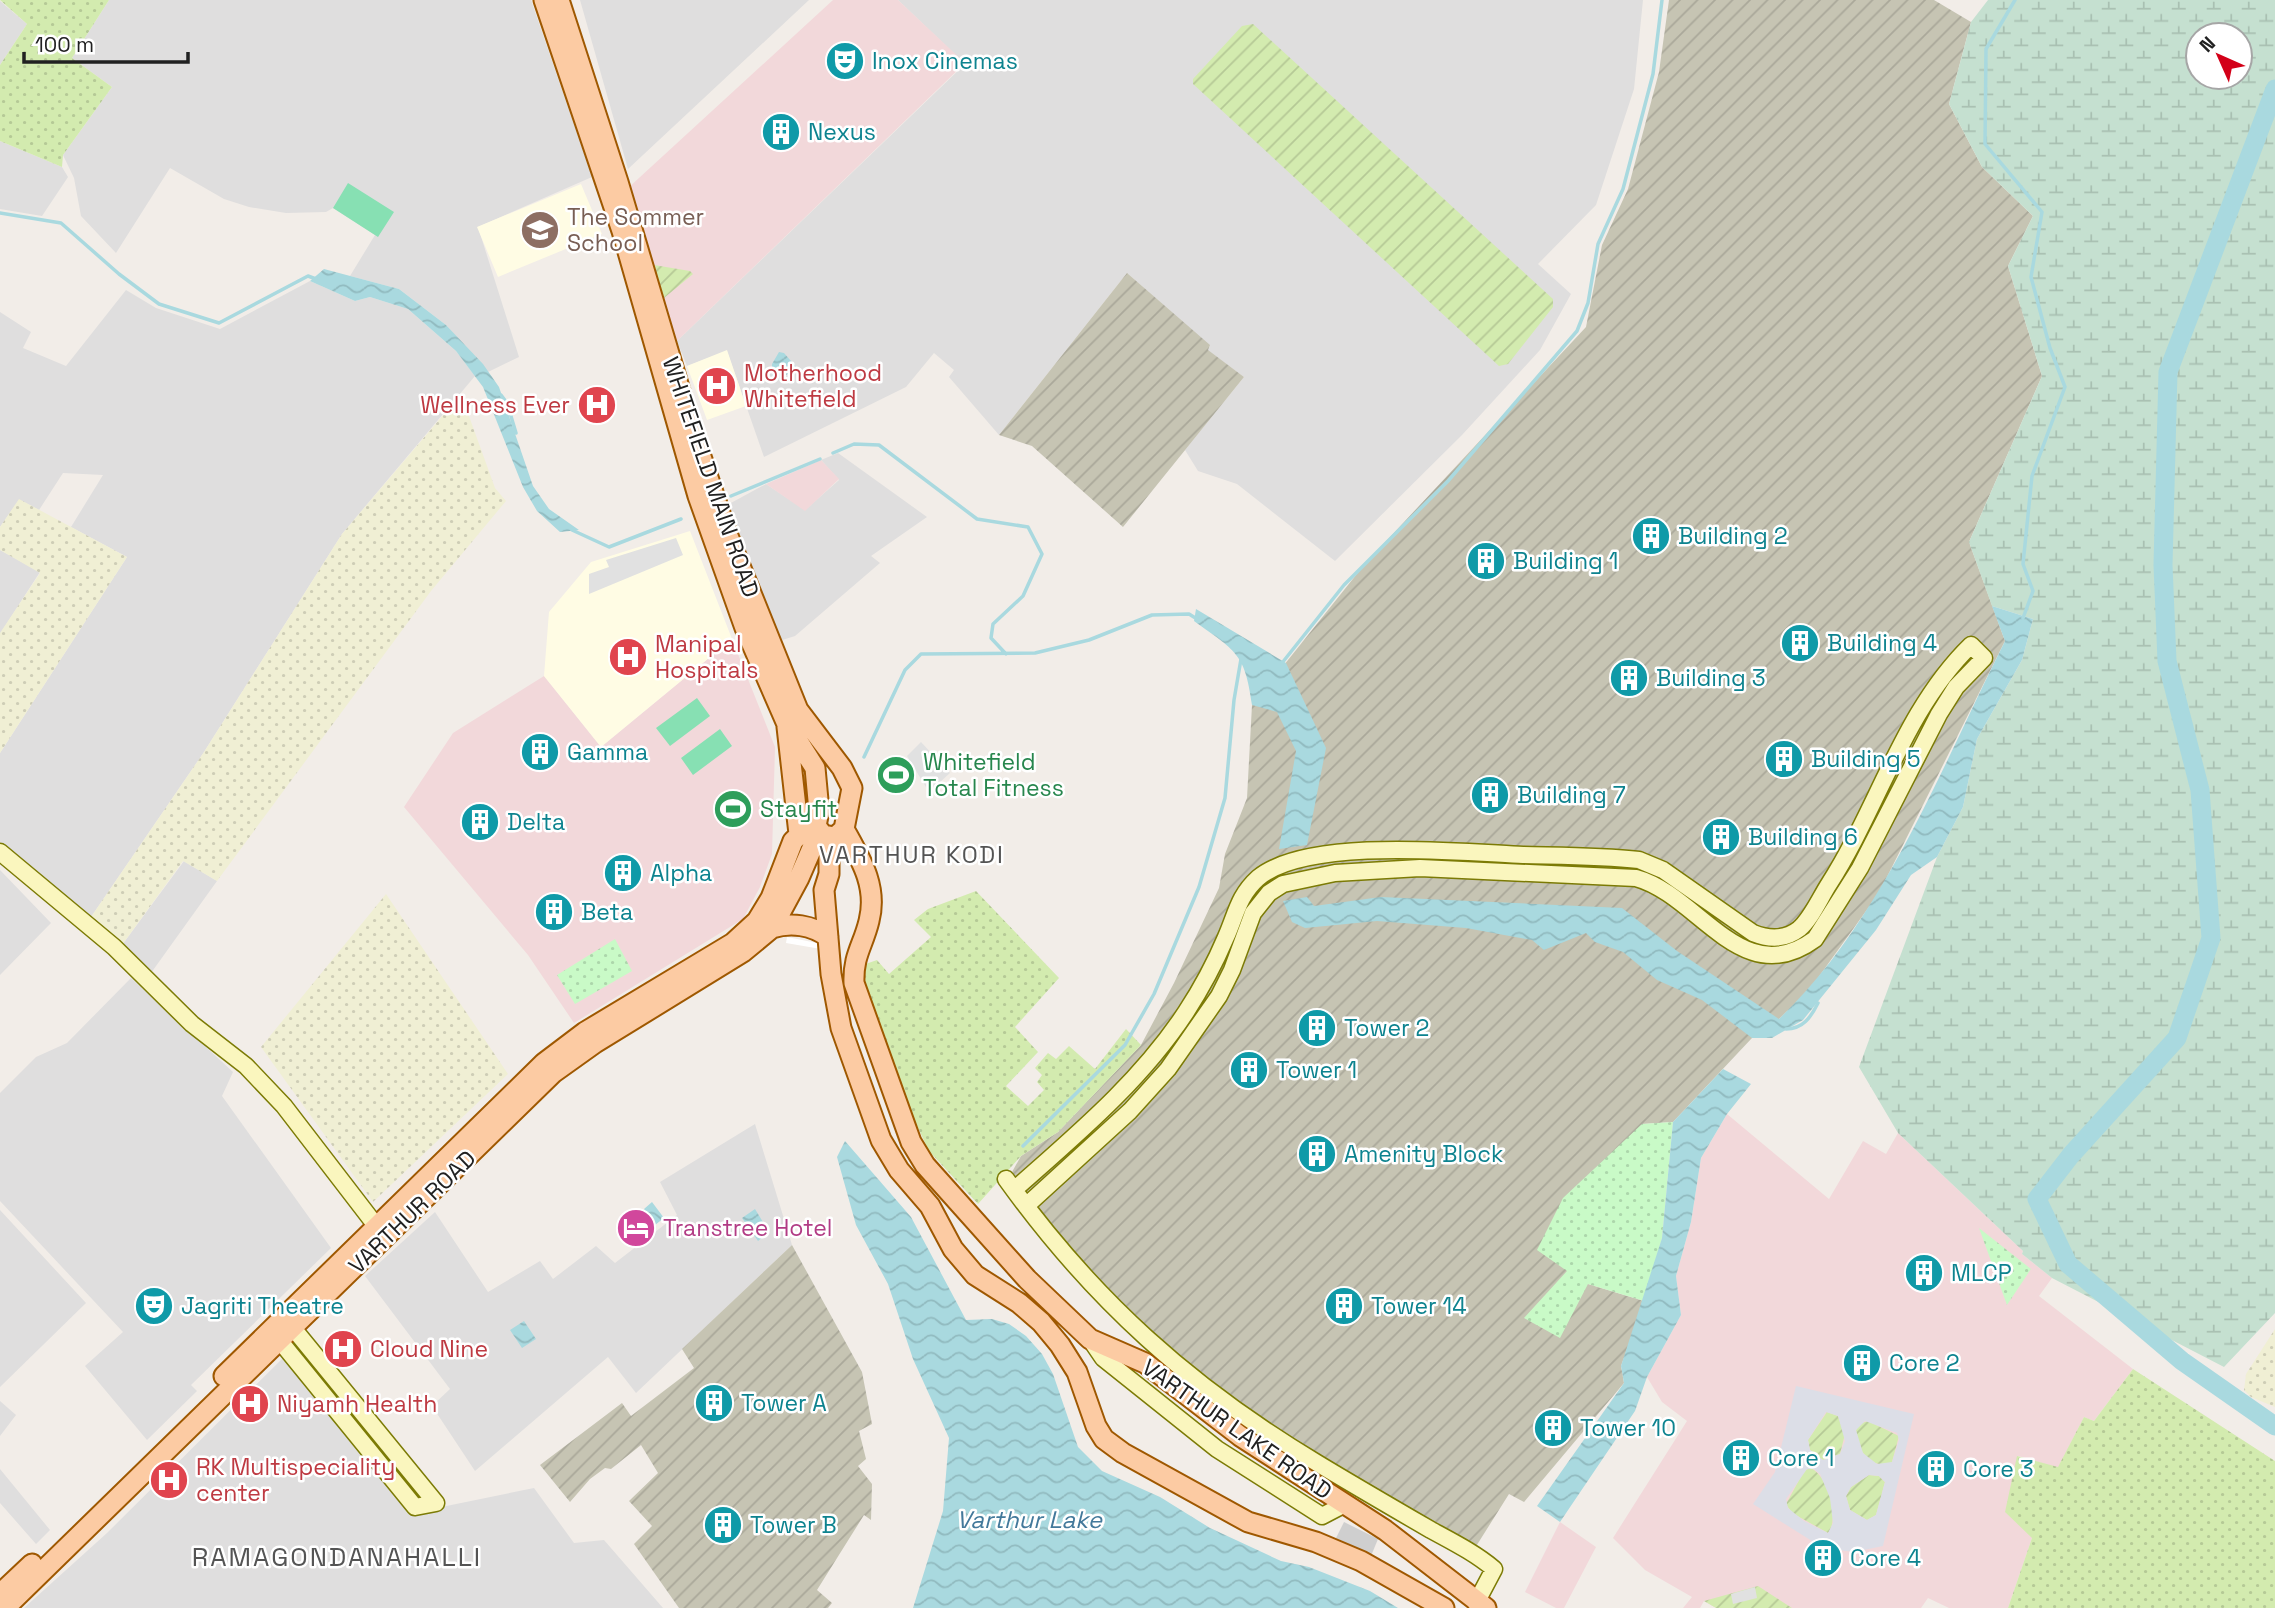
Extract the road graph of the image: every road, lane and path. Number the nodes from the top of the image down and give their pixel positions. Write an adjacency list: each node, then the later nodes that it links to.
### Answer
1 (544, 0): 3 (main road, WHITEFIELD MAIN ROAD)
2 (559, 0): 6 (main road, WHITEFIELD MAIN ROAD)
3 (786, 722): 6 (main road, WHITEFIELD MAIN ROAD); 7 (main road)
4 (1904, 741): 5 (street); 5 (street); 9 (street)
5 (1920, 749): 11 (street)
6 (829, 824): 7 (main road, VARTHUR ROAD); 13 (main road, VARTHUR ROAD); 14 (main road); 15 (main road, VARTHUR LAKE ROAD)
7 (799, 834): 20 (main road, VARTHUR ROAD)
8 (0, 852): 20 (street)
9 (1365, 852): 10 (street); 11 (street)
10 (1300, 860): 12 (street); 17 (street)
11 (1366, 870): 12 (street)
12 (1310, 877): 18 (street)
13 (772, 928): 14 (main road); 21 (main road, VARTHUR ROAD)
14 (828, 937): 16 (main road)
15 (854, 983): 16 (main road); 22 (main road, VARTHUR LAKE ROAD)
16 (834, 986): 29 (main road)
17 (1144, 1067): 18 (street); 19 (street)
18 (1159, 1080): 19 (street)
19 (1026, 1206): 23 (street)
20 (377, 1227): 24 (main road, VARTHUR ROAD)
21 (286, 1335): 21 (street); 24 (main road, VARTHUR ROAD)
22 (1090, 1339): 23 (main road, VARTHUR LAKE ROAD); 25 (street, VARTHUR LAKE ROAD)
23 (1150, 1355): 25 (main road, VARTHUR LAKE ROAD); 27 (street)
24 (154, 1456): 26 (main road, VARTHUR ROAD); 28 (main road, VARTHUR ROAD)
25 (1345, 1504): 27 (main road, VARTHUR LAKE ROAD)
26 (0, 1594)
27 (1481, 1605)
28 (5, 1608)
29 (1444, 1608)

